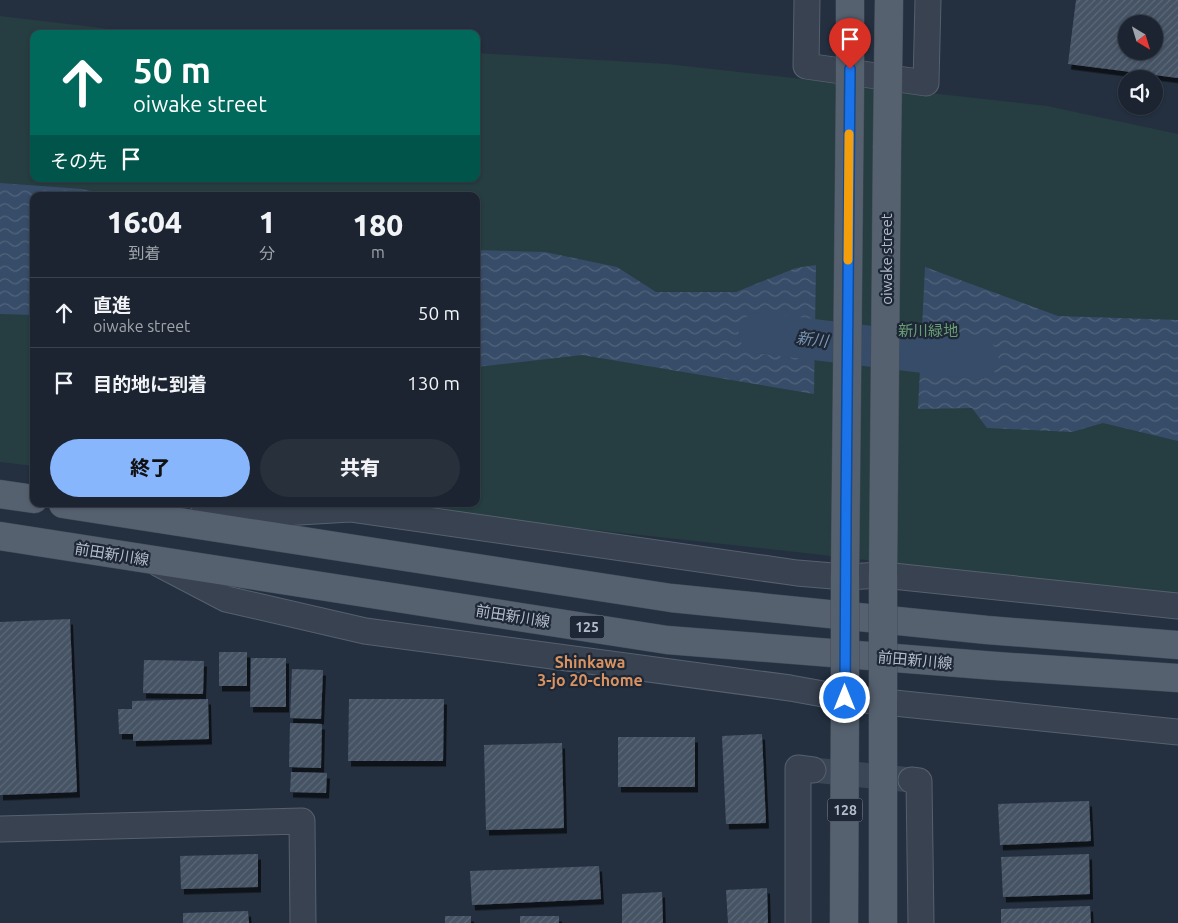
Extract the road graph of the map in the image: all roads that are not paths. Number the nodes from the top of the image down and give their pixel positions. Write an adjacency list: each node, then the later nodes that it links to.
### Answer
1 (807, 0): 4 (street)
2 (850, 0): 12 (main road, 128, bridge)
3 (889, 0): 11 (main road, oiwake street / 128, bridge)
4 (928, 0)
5 (0, 494): 6 (main road)
6 (30, 498)
7 (83, 507): 8 (main road)
8 (170, 520): 12 (street); 14 (main road)
9 (0, 536): 10 (main road, 前田新川線 / 125)
10 (150, 560): 15 (main road, 前田新川線 / 125); 16 (street)
11 (883, 575): 12 (street); 13 (street); 17 (main road, 128, bridge)
12 (846, 577): 16 (main road, 128, bridge)
13 (1178, 606)
14 (1178, 644)
15 (1178, 678)
16 (845, 698): 17 (street); 24 (main road, 128)
17 (883, 701): 18 (street); 25 (main road, 128)
18 (1178, 732)
19 (813, 770): 23 (street)
20 (911, 780): 26 (street)
21 (0, 828): 22 (street)
22 (303, 923)
23 (798, 923)
24 (844, 923)
25 (882, 923)
26 (921, 923)

